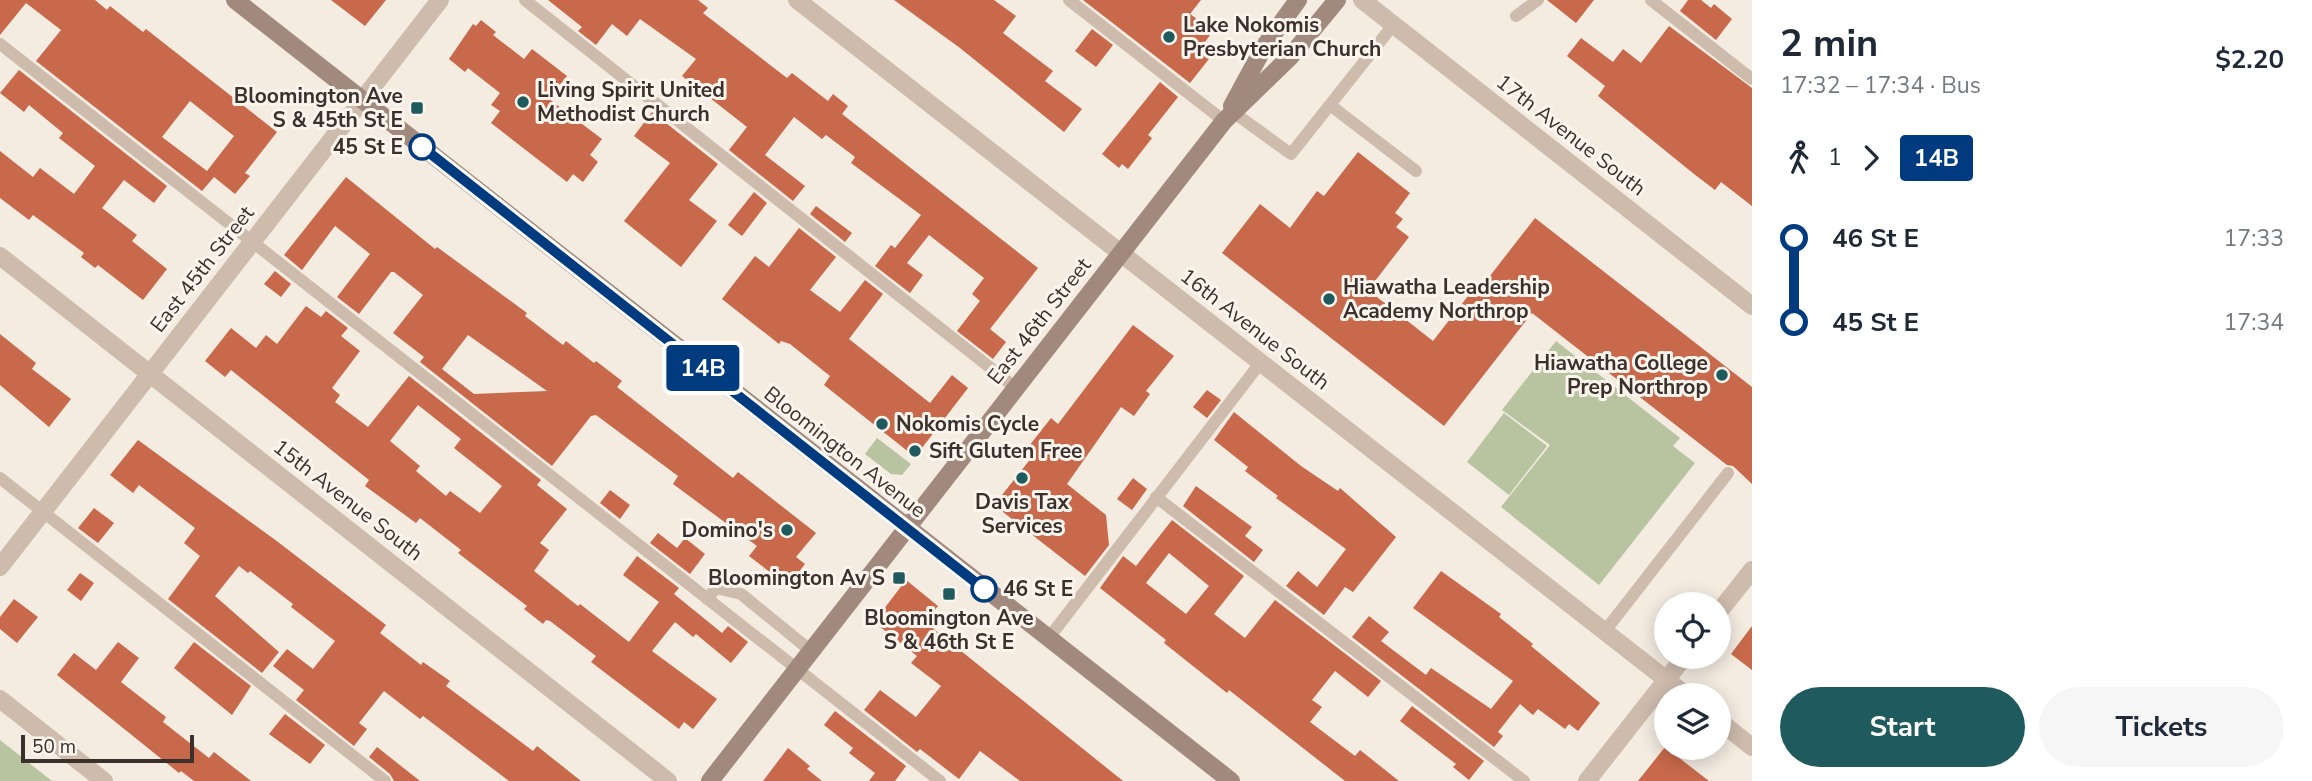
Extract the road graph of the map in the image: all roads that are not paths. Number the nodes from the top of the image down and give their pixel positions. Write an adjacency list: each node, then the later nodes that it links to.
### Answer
1 (235, 0): 15 (street, Bloomington Avenue)
2 (440, 0): 15 (street, East 45th Street)
3 (526, 0): 25 (lane)
4 (797, 0): 20 (street, 16th Avenue South)
5 (1069, 0): 17 (lane)
6 (1298, 0): 17 (street, East 46th Street)
7 (1337, 0): 17 (street, East 46th Street)
8 (1362, 0): 12 (street, 17th Avenue South)
9 (1538, 0): 11 (lane)
10 (1651, 0): 14 (lane)
11 (1516, 16)
12 (1394, 24): 16 (lane); 22 (street, 17th Avenue South)
13 (0, 44): 19 (lane)
14 (1752, 79)
15 (362, 100): 19 (street, East 45th Street); 30 (street, Bloomington Avenue)
16 (1330, 105): 17 (lane); 18 (lane)
17 (1228, 117): 20 (street, East 46th Street)
18 (1416, 171)
19 (253, 240): 24 (street, East 45th Street); 34 (lane)
20 (1121, 253): 23 (street, 16th Avenue South); 25 (street, East 46th Street)
21 (0, 256): 24 (street, 15th Avenue South)
22 (1752, 306)
23 (1261, 362): 28 (lane); 35 (street, 16th Avenue South)
24 (150, 373): 29 (street, East 45th Street); 47 (street, 15th Avenue South)
25 (1016, 388): 30 (street, East 46th Street)
26 (1728, 472): 35 (lane)
27 (0, 478): 29 (lane)
28 (1156, 497): 36 (lane); 51 (lane)
29 (43, 512): 31 (street, East 45th Street); 46 (lane)
30 (906, 529): 36 (street, Bloomington Avenue); 37 (street, East 46th Street)
31 (0, 567)
32 (1752, 570): 33 (street)
33 (1731, 597)
34 (707, 598): 37 (lane); 39 (lane)
35 (1605, 631): 40 (street, 16th Avenue South)
36 (1048, 639): 50 (street, Bloomington Avenue)
37 (811, 651): 39 (street, East 46th Street)
38 (1675, 669): 40 (street)
39 (797, 670): 48 (street, East 46th Street); 49 (lane)
40 (1667, 679): 41 (street, 16th Avenue South); 52 (street)
41 (1672, 683)
42 (0, 699): 45 (street)
43 (1731, 730): 44 (street)
44 (1752, 747)
45 (104, 781)
46 (385, 781)
47 (668, 781)
48 (710, 781)
49 (940, 781)
50 (1231, 781)
51 (1524, 781)
52 (1587, 781)

